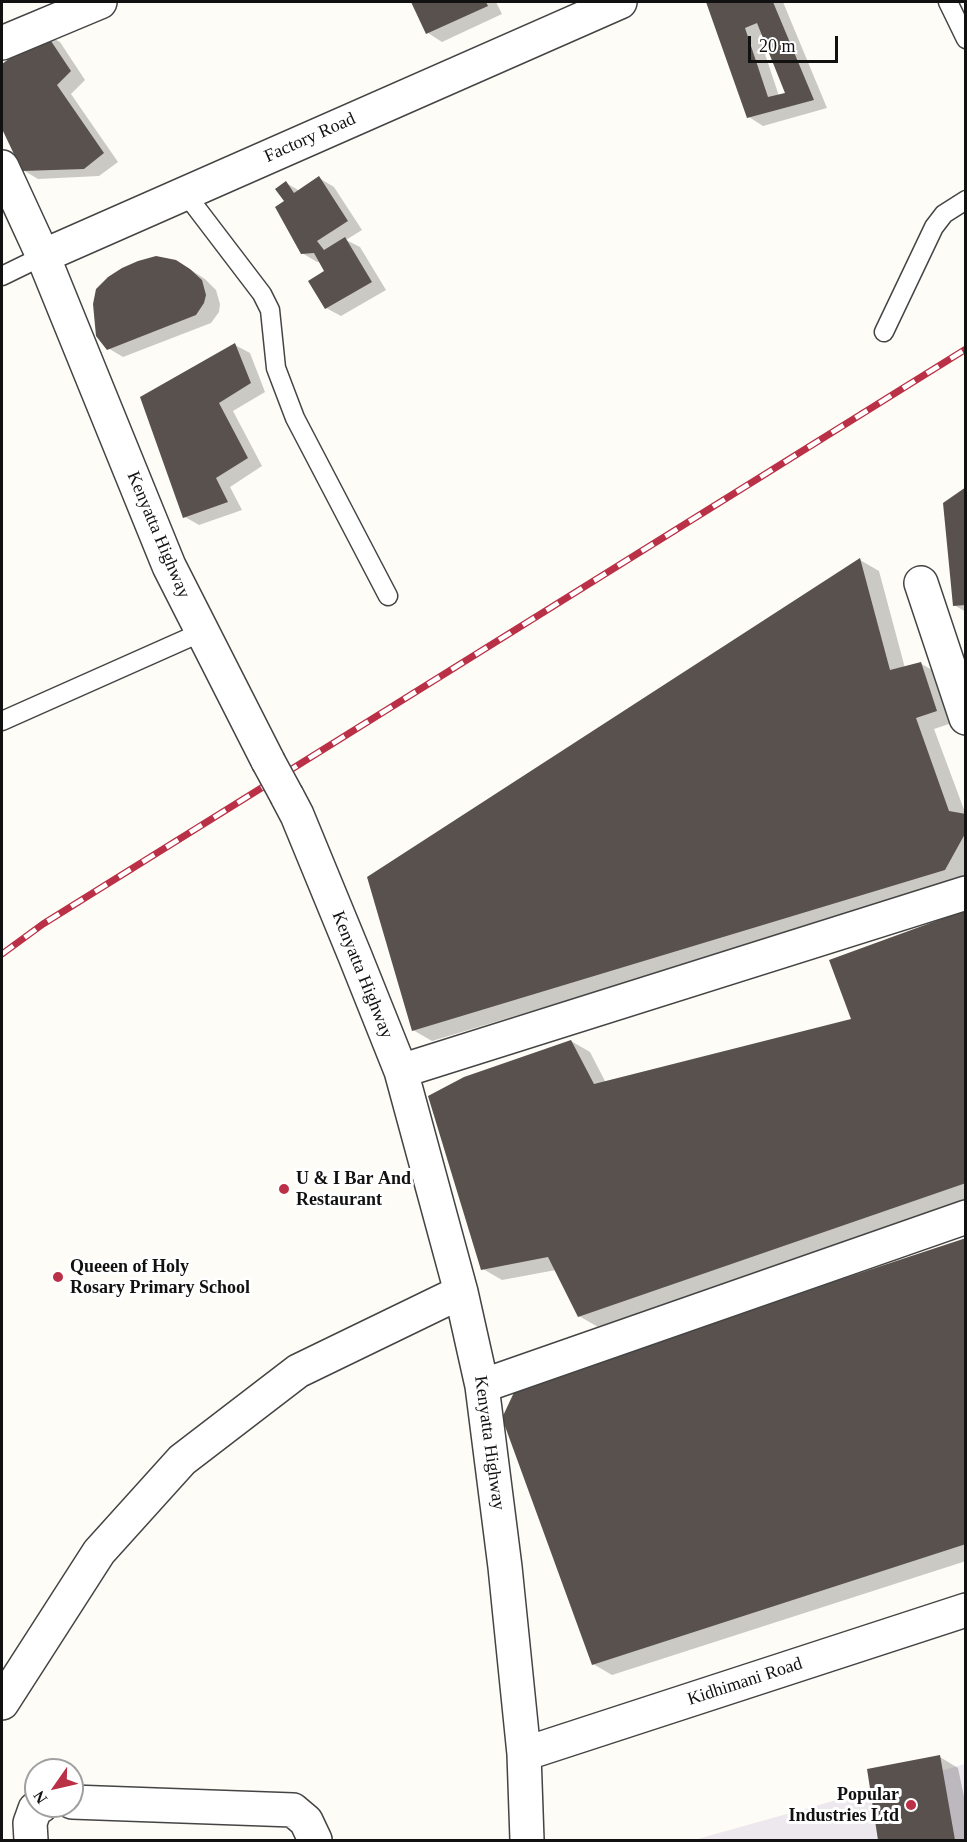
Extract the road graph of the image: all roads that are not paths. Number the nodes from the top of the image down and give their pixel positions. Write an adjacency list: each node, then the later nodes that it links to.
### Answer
1 (100, 2): 5 (street)
2 (620, 2): 7 (street, Factory Road)
3 (948, 2): 4 (lane)
4 (966, 39)
5 (2, 43)
6 (2, 166): 9 (street, Kenyatta Highway)
7 (185, 194): 9 (street, Factory Road); 13 (lane)
8 (966, 200): 11 (lane)
9 (43, 256): 10 (lane, Factory Road); 14 (street, Kenyatta Highway)
10 (2, 276)
11 (884, 332)
12 (921, 583): 15 (street)
13 (388, 596)
14 (202, 632): 16 (lane); 18 (street, Kenyatta Highway, bridge)
15 (966, 718)
16 (2, 721)
17 (966, 893): 18 (street)
18 (401, 1071): 20 (street, Kenyatta Highway)
19 (966, 1217): 21 (street)
20 (461, 1292): 21 (street, Kenyatta Highway); 23 (street)
21 (482, 1386): 24 (street, Kenyatta Highway)
22 (966, 1610): 24 (street, Kidhimani Road)
23 (2, 1703)
24 (524, 1754): 29 (street, Kenyatta Highway)
25 (84, 1802): 28 (street)
26 (32, 1818): 27 (street)
27 (31, 1840)
28 (315, 1840)
29 (527, 1840)

